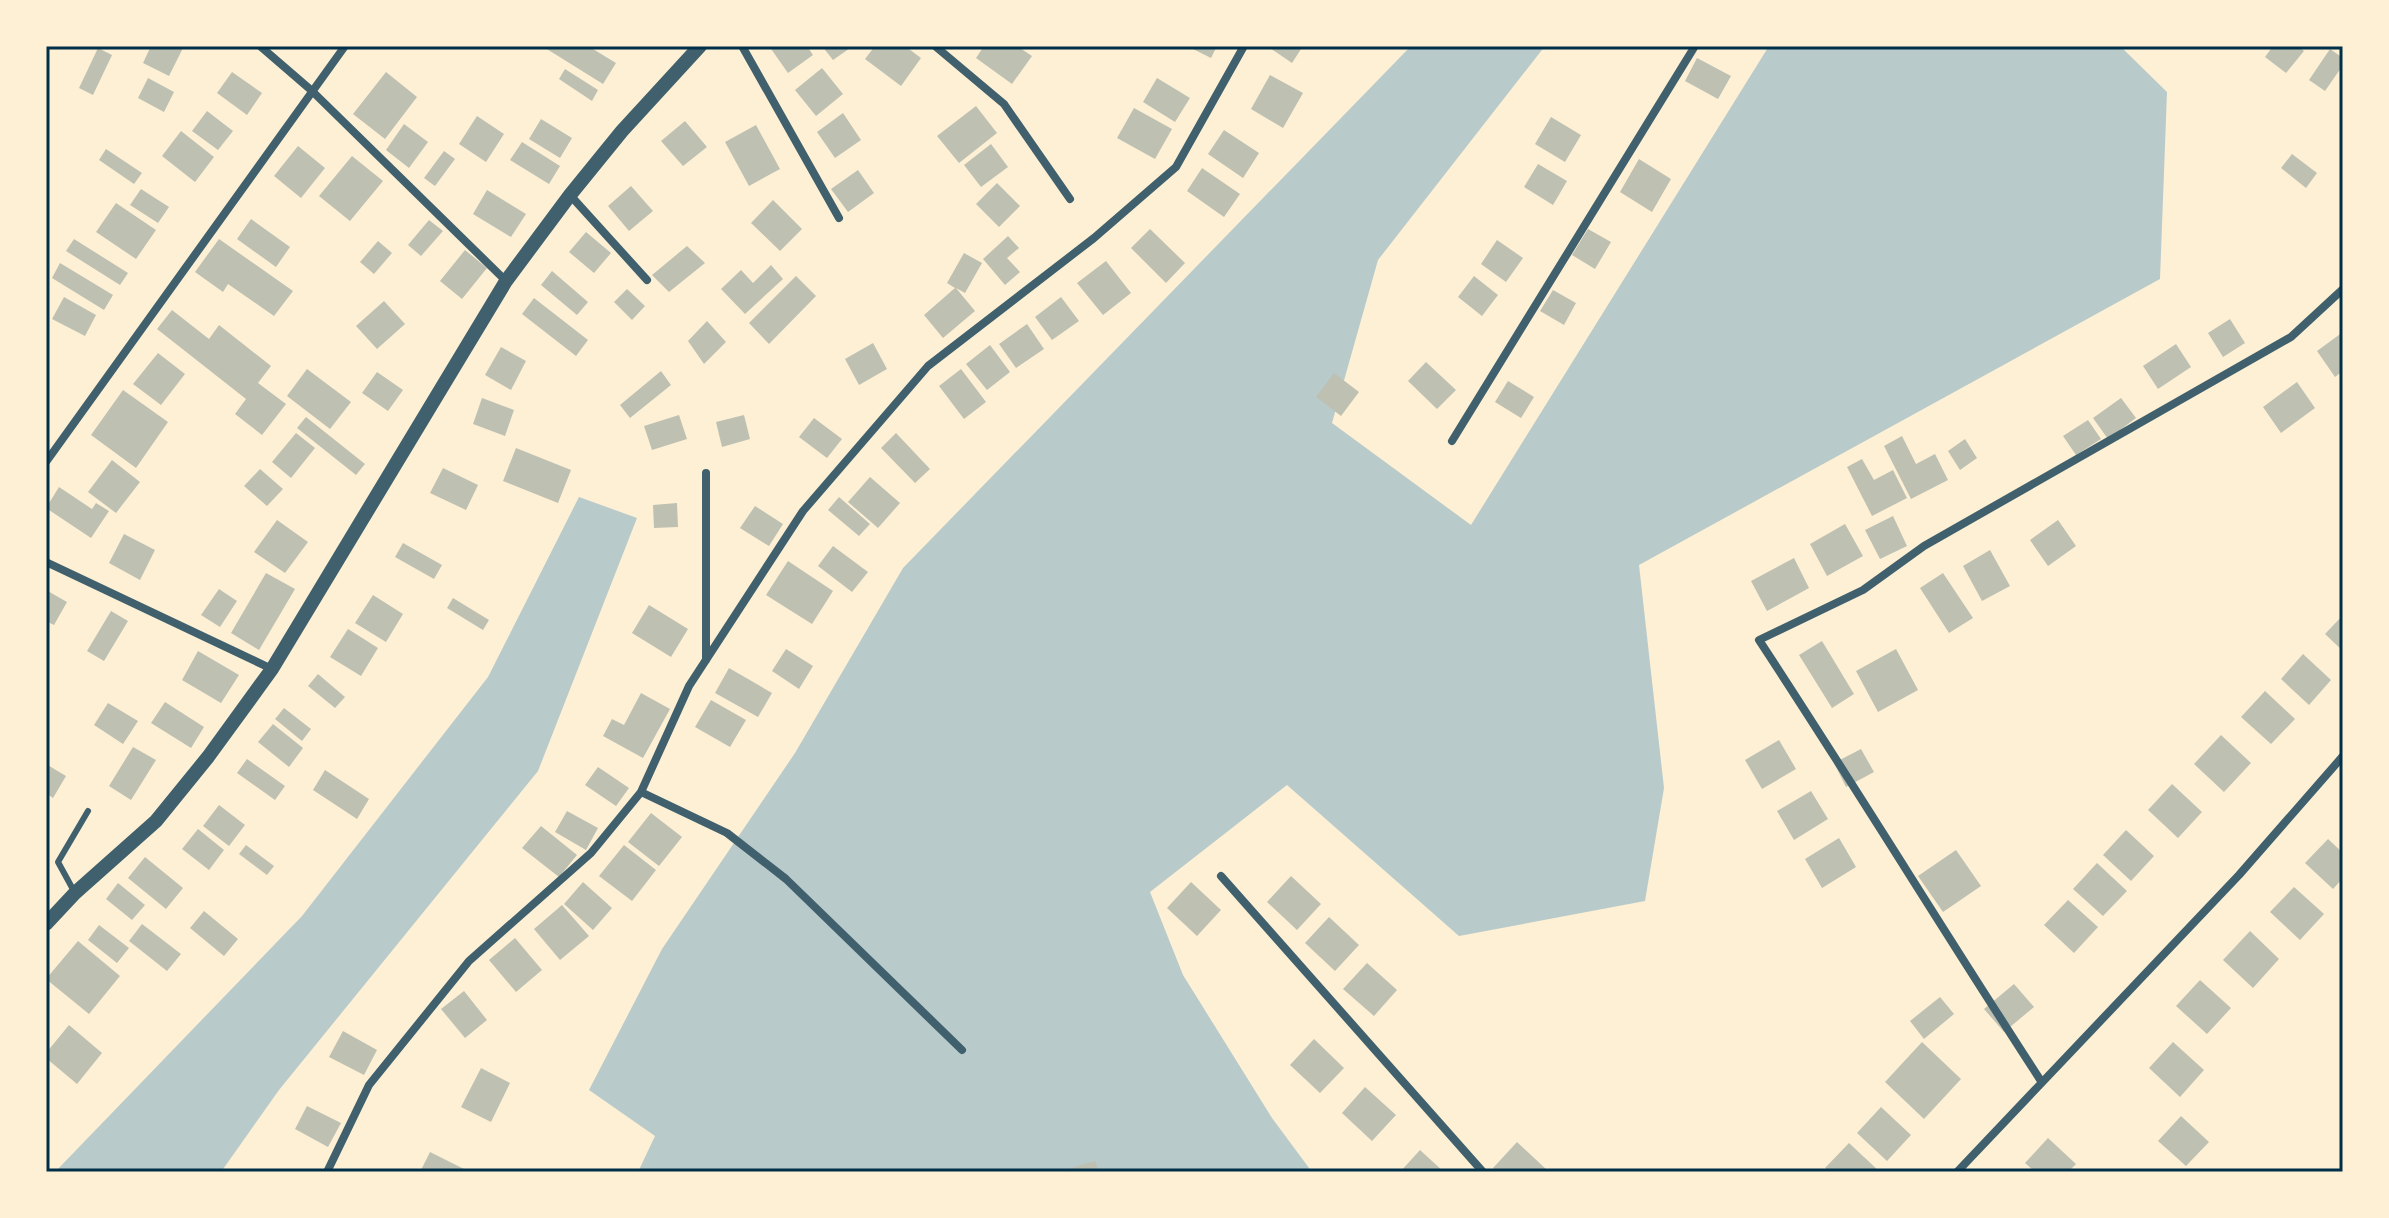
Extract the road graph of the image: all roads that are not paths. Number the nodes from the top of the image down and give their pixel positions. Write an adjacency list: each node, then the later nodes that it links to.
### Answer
1 (260, 46): 8 (street)
2 (345, 46): 8 (street)
3 (700, 46): 9 (street)
4 (742, 46): 11 (street)
5 (935, 46): 10 (street)
6 (1244, 46): 19 (street)
7 (1695, 46): 15 (street)
8 (311, 90): 13 (street); 16 (street)
9 (570, 195): 12 (street); 13 (street)
10 (1070, 199)
11 (839, 218)
12 (647, 280)
13 (506, 281): 20 (street)
14 (2343, 289): 28 (street)
15 (1452, 441)
16 (46, 462)
17 (706, 473): 19 (street)
18 (46, 562): 20 (street)
19 (706, 661): 22 (street)
20 (272, 669): 25 (street)
21 (2343, 756): 28 (street)
22 (641, 792): 27 (street); 29 (street)
23 (88, 811): 25 (lane)
24 (1221, 876): 30 (street)
25 (75, 893): 26 (street)
26 (46, 924)
27 (962, 1050)
28 (2041, 1081): 31 (street)
29 (327, 1172)
30 (1483, 1172)
31 (1957, 1172)

